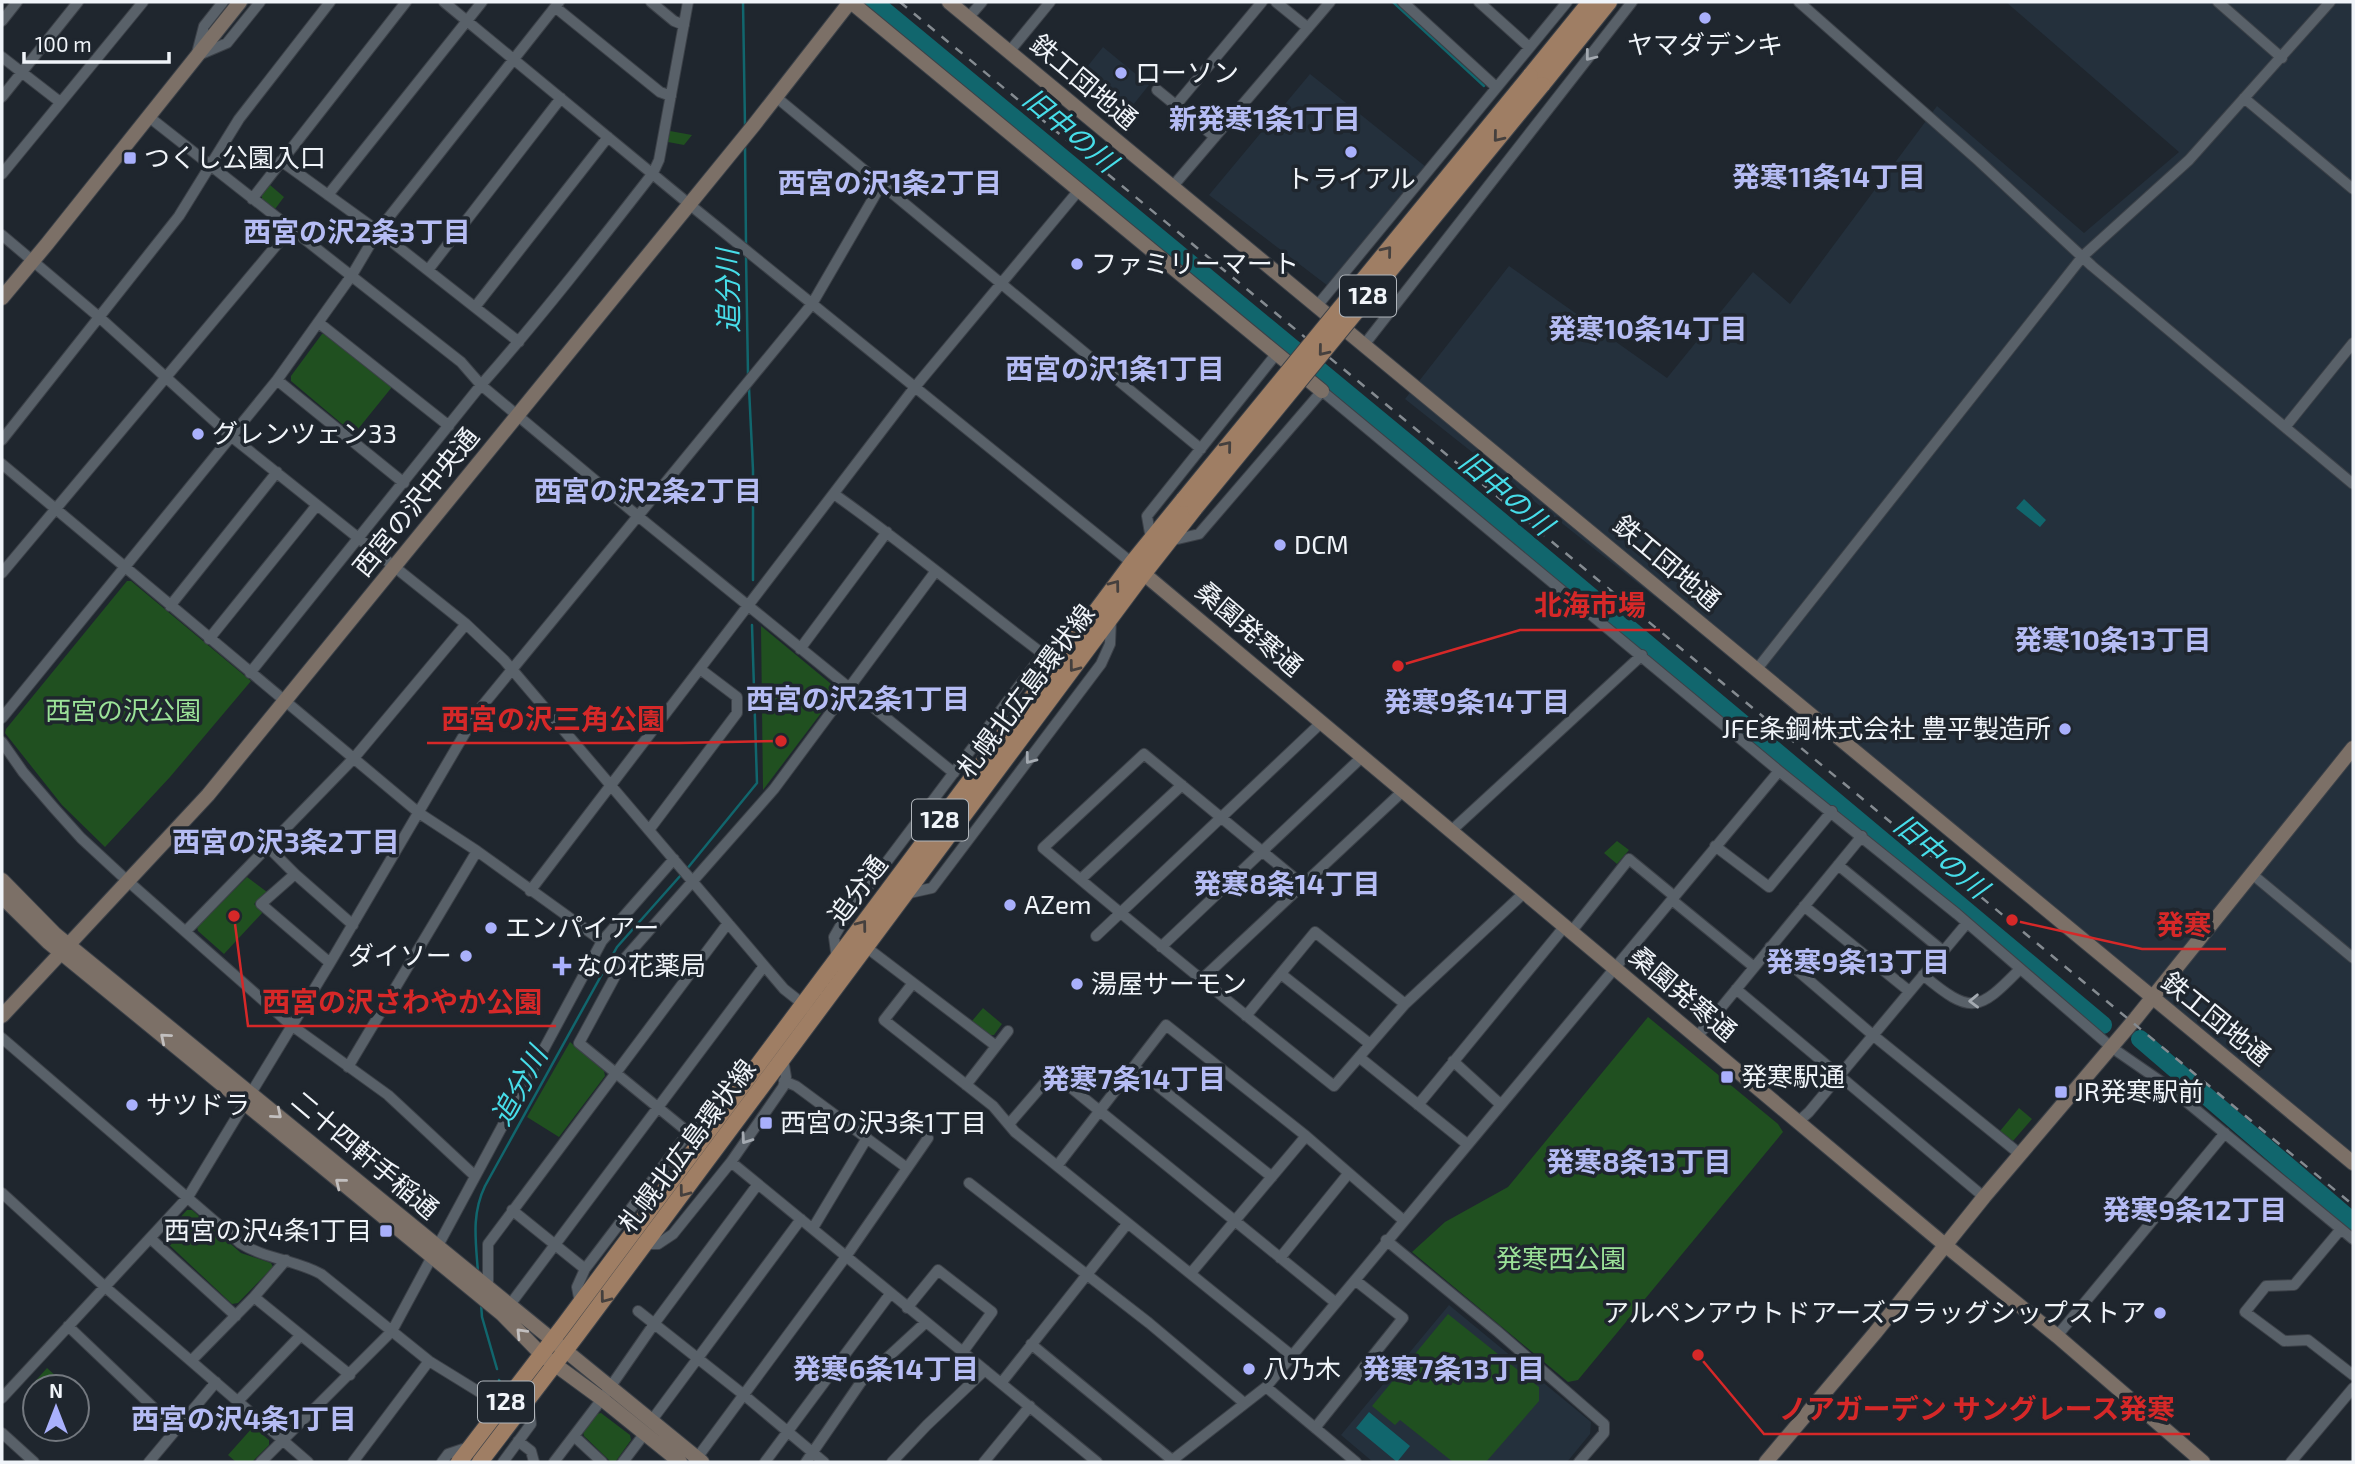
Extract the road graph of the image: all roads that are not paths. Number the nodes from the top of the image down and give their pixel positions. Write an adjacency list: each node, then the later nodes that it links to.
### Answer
1 (17, 2): 31 (street)
2 (78, 2): 41 (street)
3 (143, 2): 50 (street)
4 (222, 2): 37 (street)
5 (240, 2): 37 (street)
6 (260, 2): 37 (street)
7 (330, 2): 56 (street)
8 (406, 2): 55 (street)
9 (444, 2): 32 (street)
10 (482, 2): 32 (street)
11 (651, 2): 33 (street)
12 (688, 2): 33 (street)
13 (851, 2): 47 (street, 西宮の沢中央通); 62 (street)
14 (948, 2): 30 (street, 鉄工団地通)
15 (982, 2): 30 (street)
16 (1050, 2): 36 (street)
17 (1262, 2): 51 (street)
18 (1276, 2): 34 (street)
19 (1330, 2): 34 (street)
20 (1403, 2): 43 (street)
21 (1479, 2): 35 (street)
22 (1590, 2): 42 (main road, 札幌北広島環状線 / 128)
23 (1609, 2): 42 (main road, 札幌北広島環状線 / 128)
24 (1632, 2): 82 (street, one-way to 82)
25 (1799, 2): 69 (street)
26 (2218, 2): 39 (street)
27 (2330, 2): 39 (street)
28 (557, 4): 40 (street); 45 (street)
29 (1560, 4): 35 (street)
30 (968, 18): 36 (street, 鉄工団地通)
31 (2, 21)
32 (467, 21): 40 (street); 63 (street)
33 (684, 25): 45 (street)
34 (1308, 28): 54 (street)
35 (1528, 47): 43 (street)
36 (1009, 52): 60 (street, 鉄工団地通)
37 (196, 56): 52 (street)
38 (2, 57): 41 (street)
39 (2282, 58): 49 (street)
40 (513, 59): 48 (street); 67 (street)
41 (21, 73): 46 (street); 50 (street)
42 (1536, 80): 100 (main road, 札幌北広島環状線 / 128, bridge)
43 (1496, 87): 76 (street)
44 (1157, 90): 51 (street)
45 (671, 96): 57 (street)
46 (2, 97)
47 (776, 97): 59 (street); 65 (street, 西宮の沢中央通)
48 (561, 98): 53 (street); 71 (street)
49 (2244, 99): 61 (street); 69 (street)
50 (61, 102): 58 (street)
51 (1176, 105): 54 (street)
52 (149, 117): 56 (street); 70 (street)
53 (608, 136): 57 (street); 77 (street)
54 (1215, 137): 60 (street)
55 (281, 161): 63 (street); 64 (street)
56 (211, 165): 64 (street); 78 (street)
57 (653, 173): 65 (street); 80 (street)
58 (2, 174)
59 (881, 185): 73 (street); 75 (street)
60 (1172, 186): 76 (street, 鉄工団地通)
61 (2353, 189)
62 (1079, 190): 73 (street); 83 (street)
63 (328, 195): 67 (street)
64 (252, 199): 66 (street)
65 (689, 204): 75 (street); 89 (street, 西宮の沢中央通)
66 (290, 229): 72 (street); 84 (street)
67 (378, 231): 71 (street); 72 (street)
68 (2, 235): 70 (street)
69 (2083, 256): 91 (street); 122 (street)
70 (32, 262): 74 (street); 78 (street)
71 (428, 270): 77 (street)
72 (352, 275): 79 (street); 86 (street)
73 (1001, 284): 87 (street); 94 (street)
74 (2, 298)
75 (813, 304): 87 (street); 103 (street)
76 (1317, 306): 82 (street, 鉄工団地通)
77 (475, 307): 80 (street)
78 (99, 317): 84 (street); 93 (street)
79 (319, 323): 85 (street); 90 (street)
80 (519, 342): 86 (street)
81 (2353, 343): 91 (street)
82 (1364, 345): 122 (street, 鉄工団地通)
83 (1277, 353): 88 (street); 94 (street)
84 (167, 377): 92 (street); 102 (street)
85 (277, 380): 92 (street); 97 (street)
86 (481, 385): 89 (street); 90 (street)
87 (915, 387): 99 (street); 109 (street)
88 (1322, 391): 107 (street); 120 (street)
89 (517, 416): 103 (street); 108 (street, 西宮の沢中央通)
90 (449, 426): 97 (street)
91 (2286, 426): 98 (street)
92 (232, 437): 96 (street); 110 (street)
93 (2, 440)
94 (1201, 449): 106 (street)
95 (2, 464): 102 (street)
96 (277, 472): 101 (street); 113 (street)
97 (404, 483): 105 (street)
98 (2353, 484)
99 (834, 494): 104 (street); 114 (street)
100 (1189, 504): 106 (main road, 札幌北広島環状線 / 128); 107 (main road, 札幌北広島環状線 / 128)
101 (317, 505): 105 (street); 117 (street)
102 (56, 510): 110 (street); 112 (street)
103 (639, 517): 114 (street); 123 (street)
104 (887, 532): 111 (street); 118 (street)
105 (360, 538): 108 (street); 124 (street)
106 (1151, 539): 109 (main road, 札幌北広島環状線 / 128)
107 (1170, 541): 109 (main road, 札幌北広島環状線 / 128)
108 (396, 566): 115 (street); 126 (street, 西宮の沢中央通)
109 (1138, 568): 116 (main road, 追分通 / 128, one-way to 109); 128 (street, 桑園発寒通); 170 (main road, 札幌北広島環状線 / 128, one-way to 170)
110 (125, 569): 113 (street); 127 (street)
111 (935, 572): 119 (street); 125 (street)
112 (2, 573)
113 (170, 606): 117 (street)
114 (748, 606): 118 (street); 121 (street)
115 (466, 624): 123 (street); 132 (street)
116 (1077, 635): 119 (street); 176 (main road, 追分通 / 128, one-way to 116)
117 (209, 639): 124 (street)
118 (800, 649): 125 (street)
119 (1043, 654): 134 (street)
120 (1642, 655): 133 (street); 142 (street)
121 (700, 669): 135 (street); 141 (street)
122 (1757, 669): 188 (street, 鉄工団地通)
123 (513, 671): 135 (street); 139 (street)
124 (250, 673): 126 (street)
125 (849, 688): 134 (street); 152 (street)
126 (285, 701): 132 (street); 155 (street, 西宮の沢中央通)
127 (2, 718)
128 (1322, 722): 131 (street, 桑園発寒通); 140 (street)
129 (2, 742): 155 (street)
130 (2351, 755): 151 (street)
131 (1363, 757): 137 (street, 桑園発寒通); 147 (street)
132 (354, 758): 139 (street); 145 (street)
133 (1779, 771): 138 (street); 144 (street)
134 (954, 774): 176 (street)
135 (611, 785): 141 (street); 157 (street)
136 (1182, 785): 140 (street); 153 (street); 153 (street)
137 (1403, 791): 142 (street, 桑園発寒通); 156 (street)
138 (1832, 811): 143 (street); 144 (street)
139 (419, 813): 146 (street); 165 (street)
140 (1221, 816): 147 (street); 162 (street)
141 (649, 830): 148 (street)
142 (1451, 831): 158 (street, 桑園発寒通)
143 (1862, 836): 149 (street); 164 (street)
144 (1715, 846): 160 (street)
145 (268, 847): 150 (street); 167 (street)
146 (477, 851): 157 (street); 205 (street)
147 (1260, 851): 156 (street); 171 (street)
148 (676, 862): 152 (street); 169 (street)
149 (1838, 865): 161 (street); 174 (street)
150 (295, 874): 165 (street); 177 (street)
151 (2252, 874): 175 (street); 188 (street)
152 (690, 879): 163 (street); 206 (street)
153 (1081, 879): 162 (street)
154 (2, 880): 173 (street, 二十四軒手稲通)
155 (129, 881): 167 (street); 173 (street, 西宮の沢中央通)
156 (1303, 885): 184 (street)
157 (530, 891): 169 (street)
158 (1524, 893): 166 (street, 桑園発寒通); 189 (street)
159 (2, 897): 173 (street, 二十四軒手稲通)
160 (1673, 898): 166 (street); 179 (street); 180 (street)
161 (1804, 906): 172 (street); 187 (street)
162 (1119, 912): 168 (street); 171 (street)
163 (728, 923): 178 (street); 206 (street)
164 (1967, 923): 174 (street); 181 (street)
165 (353, 925): 177 (street)
166 (1568, 929): 180 (street, 桑園発寒通); 203 (street)
167 (186, 930): 193 (street)
168 (1096, 936)
169 (602, 941): 230 (street)
170 (866, 947): 185 (street); 190 (main road, 札幌北広島環状線 / 128)
171 (1161, 947): 184 (street)
172 (1770, 947): 179 (street); 195 (street)
173 (66, 949): 191 (street, 西宮の沢中央通); 211 (street, 二十四軒手稲通)
174 (1943, 951): 183 (street)
175 (2353, 958)
176 (837, 959): 190 (main road, 追分通 / 128)
177 (330, 963): 193 (street)
178 (764, 966): 190 (street); 214 (street)
179 (1754, 967): 186 (street)
180 (1614, 968): 196 (street, 桑園発寒通); 212 (street)
181 (2020, 969): 183 (street, one-way to 183); 200 (street)
182 (1281, 974): 189 (street); 192 (street); 198 (street)
183 (1923, 975): 187 (street)
184 (1202, 980): 192 (street)
185 (913, 983): 199 (street); 210 (street)
186 (1735, 989): 196 (street); 207 (street)
187 (1909, 991): 195 (street)
188 (2152, 998): 200 (street); 226 (street, 鉄工団地通)
189 (1405, 1004): 198 (street)
190 (809, 1009): 202 (main road, 札幌北広島環状線 / 128); 208 (main road, 追分通 / 128)
191 (2, 1016)
192 (1247, 1016): 201 (street)
193 (291, 1025): 205 (street); 211 (street)
194 (1008, 1031): 199 (street)
195 (1874, 1036): 207 (street); 224 (street)
196 (1697, 1037): 216 (street, 桑園発寒通)
197 (2, 1038): 234 (street)
198 (1370, 1044): 201 (street)
199 (996, 1046): 210 (street)
200 (2111, 1047): 219 (street); 224 (street)
201 (1359, 1057): 213 (street)
202 (783, 1059): 209 (street); 247 (main road, 札幌北広島環状線 / 128, one-way to 247)
203 (1453, 1061): 212 (street); 213 (street)
204 (1134, 1067): 215 (street); 220 (street); 231 (street)
205 (348, 1068): 230 (street)
206 (615, 1072): 214 (street); 237 (street)
207 (1839, 1077): 216 (street); 235 (street)
208 (748, 1078): 218 (street); 262 (main road, 札幌北広島環状線 / 128)
209 (784, 1081): 221 (street); 225 (street, one-way to 225)
210 (966, 1085): 217 (street)
211 (248, 1099): 234 (street); 250 (street, 二十四軒手稲通)
212 (1500, 1104): 223 (street)
213 (1418, 1105): 223 (street)
214 (658, 1107): 218 (street); 248 (street)
215 (1100, 1111): 217 (street); 227 (street); 240 (street)
216 (1798, 1122): 249 (street, 桑園発寒通)
217 (1009, 1124): 227 (street)
218 (688, 1132): 254 (street)
219 (2225, 1133): 243 (street); 273 (street)
220 (1306, 1136): 229 (street); 231 (street)
221 (867, 1138): 228 (street); 242 (street)
222 (928, 1138): 228 (street)
223 (1467, 1144): 239 (street)
224 (2021, 1155): 235 (street)
225 (731, 1162): 233 (street); 247 (street)
226 (2353, 1163)
227 (1057, 1166): 241 (street)
228 (907, 1168): 251 (street)
229 (1348, 1174): 239 (street); 252 (street)
230 (475, 1176): 250 (street)
231 (1272, 1177): 240 (street)
232 (969, 1182): 256 (street)
233 (758, 1184): 238 (street); 269 (street)
234 (188, 1197): 244 (street); 253 (street)
235 (1984, 1197): 249 (street)
236 (4, 1198): 258 (street)
237 (512, 1210): 248 (street); 259 (street)
238 (801, 1219): 242 (street); 279 (street)
239 (1403, 1220): 246 (street)
240 (1236, 1221): 252 (street); 255 (street)
241 (1128, 1223): 255 (street); 256 (street)
242 (813, 1228): 251 (street)
243 (2341, 1229): 245 (street); 284 (street)
244 (150, 1238): 258 (street); 267 (street)
245 (2353, 1239)
246 (1386, 1240): 257 (street); 333 (street)
247 (645, 1244): 276 (main road, 札幌北広島環状線 / 128, one-way to 276)
248 (556, 1245): 254 (street); 265 (street)
249 (1945, 1245): 273 (street, 桑園発寒通); 309 (street)
250 (438, 1252): 259 (street, 二十四軒手稲通); 271 (street)
251 (847, 1255): 260 (street); 291 (street)
252 (1280, 1258): 263 (street)
253 (286, 1260): 261 (street); 271 (street)
254 (585, 1269): 262 (street)
255 (1191, 1273): 278 (street)
256 (1087, 1274): 275 (street); 295 (street)
257 (1354, 1280): 263 (street); 299 (street)
258 (104, 1286): 270 (street); 281 (street)
259 (484, 1293): 265 (street, 二十四軒手稲通)
260 (890, 1294): 264 (street); 302 (street)
261 (254, 1297): 267 (street); 272 (street)
262 (580, 1303): 274 (main road, 札幌北広島環状線 / 128)
263 (1336, 1303): 278 (street)
264 (907, 1308): 268 (street); 277 (street)
265 (506, 1310): 274 (street, 二十四軒手稲通); 280 (street, 二十四軒手稲通, one-way to 265)
266 (638, 1311): 269 (street)
267 (236, 1316): 281 (street)
268 (925, 1323): 277 (street); 308 (street)
269 (654, 1324): 279 (street); 290 (street)
270 (68, 1326): 292 (street); 300 (street)
271 (392, 1331): 282 (street); 285 (street)
272 (301, 1335): 285 (street); 294 (street)
273 (2057, 1336): 334 (street, 桑園発寒通)
274 (552, 1341): 276 (street, 二十四軒手稲通); 280 (main road, 札幌北広島環状線 / 128)
275 (1031, 1344): 287 (street); 311 (street)
276 (566, 1351): 280 (main road, 札幌北広島環状線 / 128); 290 (street, 二十四軒手稲通)
277 (962, 1353): 283 (street)
278 (1291, 1355): 288 (street)
279 (699, 1359): 291 (street); 298 (street)
280 (548, 1360): 290 (street, 二十四軒手稲通); 293 (main road, 札幌北広島環状線 / 128); 296 (main road, 札幌北広島環状線 / 128)
281 (191, 1361): 286 (street)
282 (429, 1361): 296 (street); 316 (street)
283 (985, 1370): 287 (street); 328 (street)
284 (2353, 1374)
285 (350, 1375): 304 (street)
286 (216, 1382): 294 (street); 300 (street)
287 (1002, 1382): 297 (street)
288 (1266, 1387): 295 (street); 299 (street)
289 (2353, 1388): 335 (street)
290 (607, 1393): 298 (street, 二十四軒手稲通); 303 (street)
291 (744, 1395): 302 (street); 310 (street)
292 (2, 1398)
293 (528, 1400): 305 (street); 319 (main road, 札幌北広島環状線 / 128)
294 (237, 1401): 304 (street)
295 (1243, 1402): 311 (street)
296 (502, 1406): 306 (main road, 札幌北広島環状線 / 128)
297 (1030, 1406): 307 (street); 329 (street)
298 (649, 1427): 310 (street, 二十四軒手稲通); 324 (street); 325 (street, 二十四軒手稲通)
299 (1315, 1428): 332 (street)
300 (177, 1430): 313 (street)
301 (2, 1433): 312 (street)
302 (787, 1433): 308 (street); 326 (street)
303 (574, 1436): 322 (street); 323 (street)
304 (283, 1440): 314 (street); 315 (street)
305 (518, 1441): 320 (street); 321 (street)
306 (472, 1446): 317 (street); 318 (main road, 札幌北広島環状線 / 128)
307 (1086, 1453): 330 (street); 331 (street)
308 (809, 1458): 327 (street)
309 (1773, 1460)
310 (697, 1461)
311 (1171, 1461)
312 (34, 1462)
313 (149, 1462)
314 (261, 1462)
315 (308, 1462)
316 (353, 1462)
317 (442, 1462)
318 (459, 1462)
319 (480, 1462)
320 (503, 1462)
321 (534, 1462)
322 (554, 1462)
323 (602, 1462)
324 (623, 1462)
325 (680, 1462)
326 (765, 1462)
327 (824, 1462)
328 (892, 1462)
329 (984, 1462)
330 (1077, 1462)
331 (1097, 1462)
332 (1356, 1462)
333 (1579, 1462)
334 (2203, 1462)
335 (2291, 1462)

